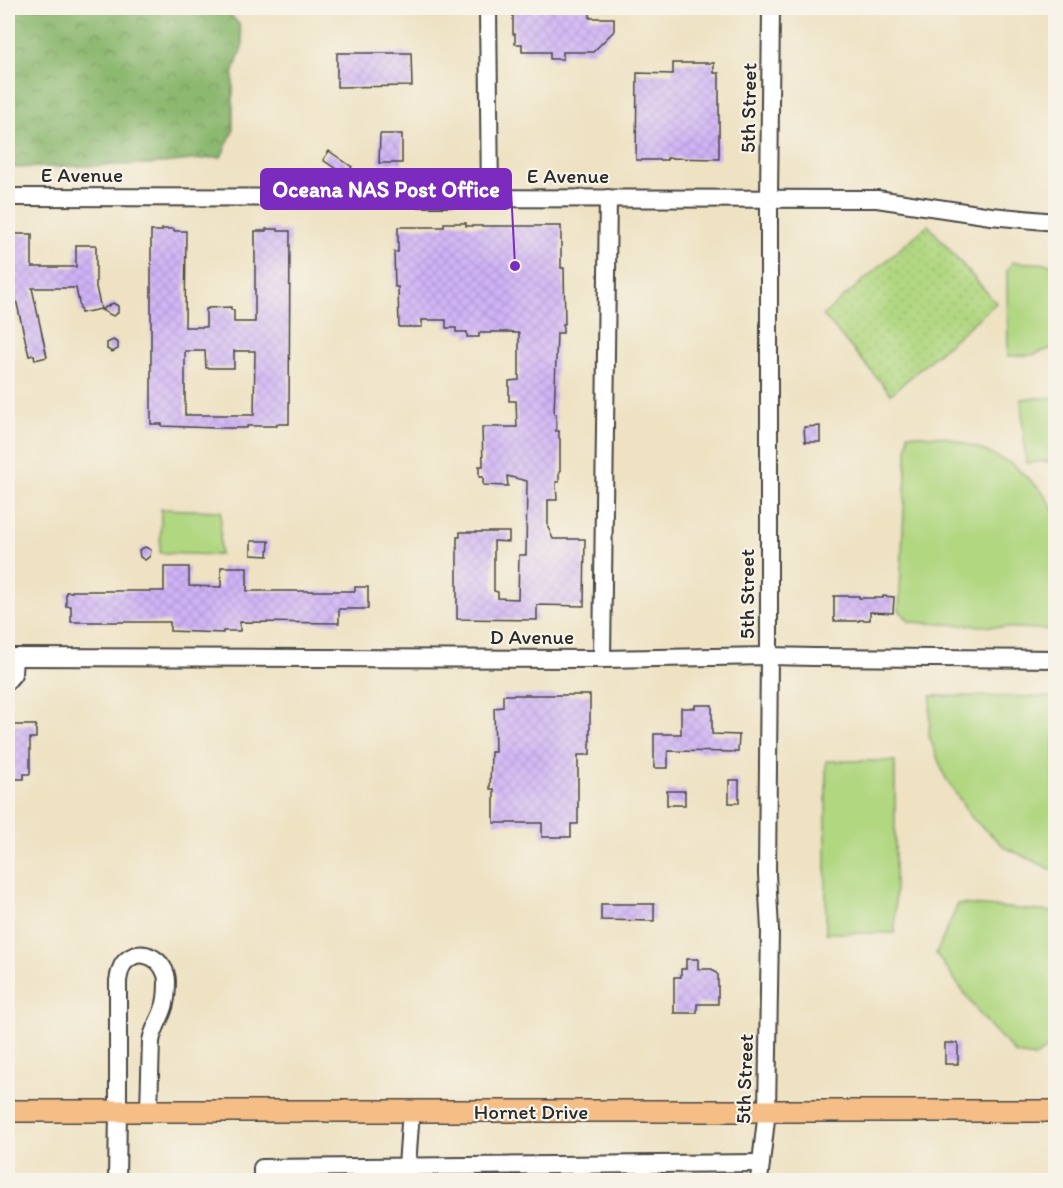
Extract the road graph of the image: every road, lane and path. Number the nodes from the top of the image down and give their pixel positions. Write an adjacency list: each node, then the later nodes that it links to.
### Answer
1 (488, 8): 4 (street)
2 (771, 8): 6 (street, 5th Street)
3 (8, 197): 4 (street, E Avenue)
4 (490, 198): 5 (street, E Avenue)
5 (608, 198): 6 (street, E Avenue); 10 (street)
6 (769, 198): 7 (street, E Avenue); 8 (street, 5th Street)
7 (1056, 222)
8 (769, 656): 10 (street, D Avenue); 11 (street, D Avenue); 17 (street, 5th Street)
9 (11, 657): 10 (street, D Avenue); 12 (street)
10 (603, 659)
11 (1056, 659)
12 (8, 680)
13 (118, 1110): 14 (main road, Hornet Drive); 14 (street); 16 (main road, Hornet Drive); 21 (street)
14 (149, 1110): 15 (main road, Hornet Drive)
15 (411, 1110): 17 (main road, Hornet Drive); 20 (street)
16 (8, 1111)
17 (767, 1111): 18 (main road, Hornet Drive); 19 (street, 5th Street)
18 (1056, 1111)
19 (761, 1163): 20 (street); 23 (street, 5th Street)
20 (406, 1166): 22 (street)
21 (117, 1180)
22 (262, 1180)
23 (759, 1180)

